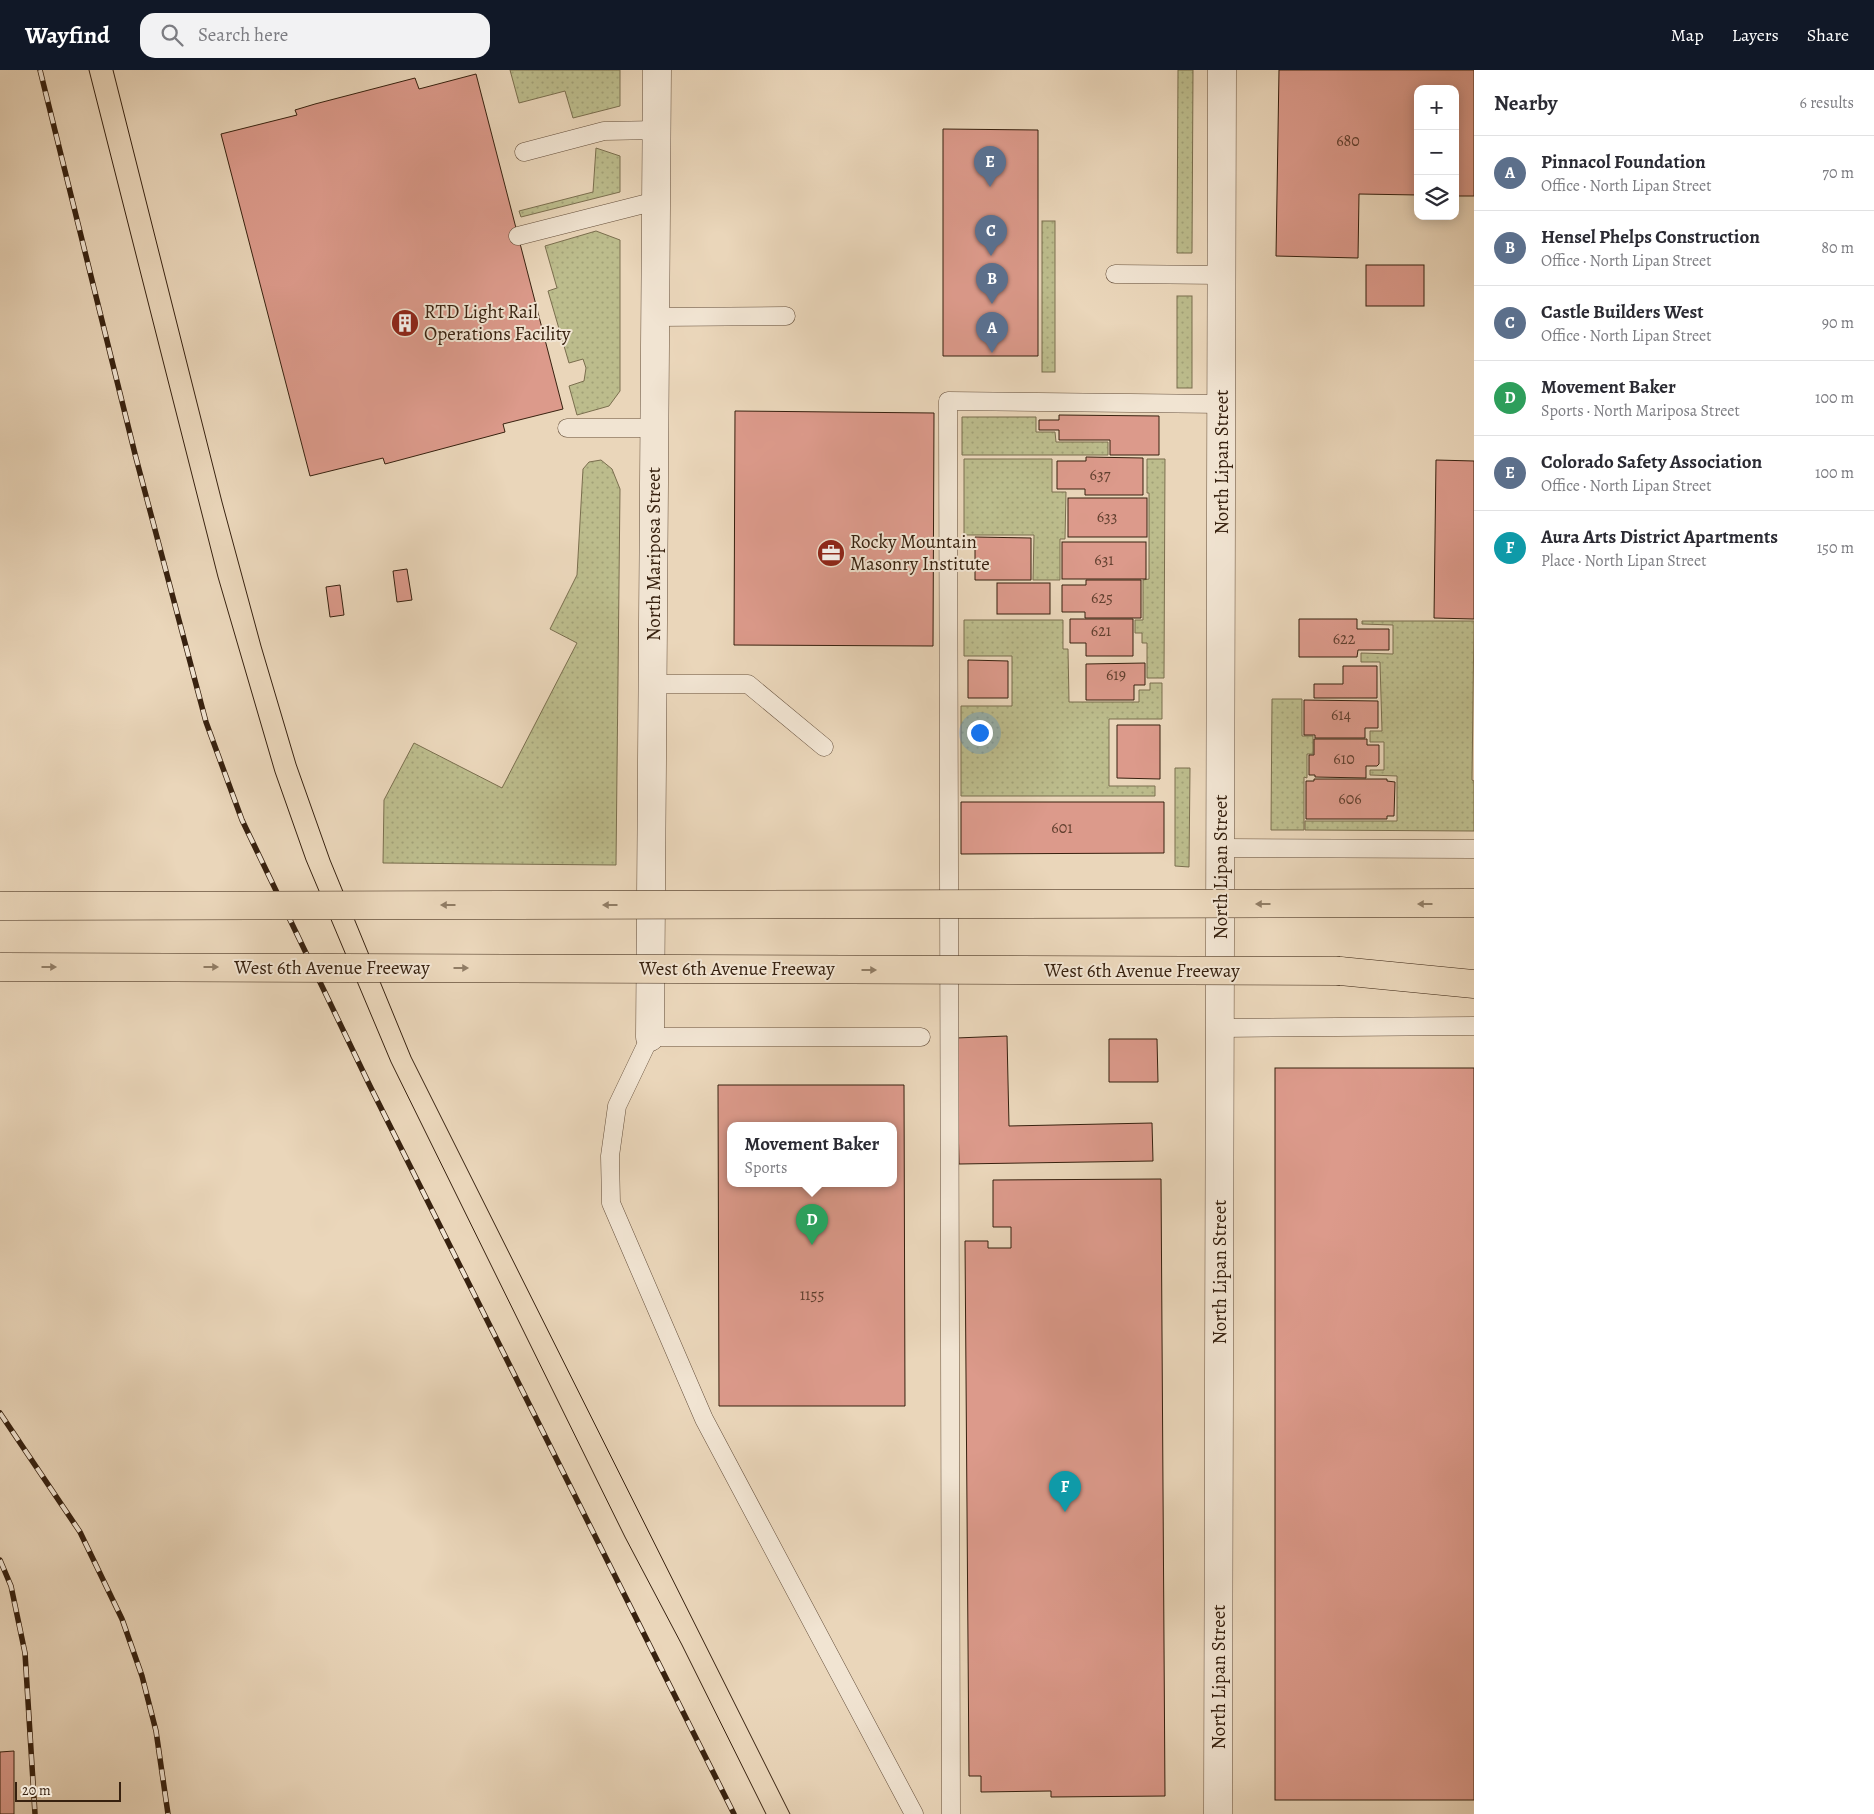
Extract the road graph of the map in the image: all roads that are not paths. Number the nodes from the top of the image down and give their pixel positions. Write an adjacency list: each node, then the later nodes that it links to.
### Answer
1 (657, 70): 3 (street, North Mariposa Street)
2 (1222, 70): 8 (street, North Lipan Street)
3 (657, 130): 4 (lane); 5 (street, North Mariposa Street)
4 (524, 152)
5 (656, 201): 6 (lane); 10 (street, North Mariposa Street)
6 (518, 236)
7 (1115, 274): 8 (lane)
8 (1222, 275): 11 (street, North Lipan Street)
9 (786, 316): 10 (lane)
10 (656, 317): 13 (street, North Mariposa Street)
11 (1222, 404): 16 (street, North Lipan Street); 19 (lane)
12 (566, 428): 13 (lane)
13 (654, 428): 14 (street, North Mariposa Street)
14 (654, 684): 15 (lane); 18 (street, North Mariposa Street)
15 (824, 746)
16 (1221, 848): 17 (lane); 20 (street, North Lipan Street)
17 (1474, 849)
18 (652, 894): 19 (lane); 29 (street, North Mariposa Street)
19 (949, 894): 20 (lane); 32 (lane)
20 (1221, 894): 28 (street, North Lipan Street)
21 (1474, 904): 22 (highway, one-way to 22, bridge)
22 (0, 906)
23 (0, 966): 24 (highway, West 6th Avenue Freeway, one-way to 24, bridge)
24 (1340, 971): 25 (highway, West 6th Avenue Freeway); 26 (highway)
25 (1474, 972)
26 (1474, 984)
27 (1474, 1026): 28 (lane)
28 (1221, 1028): 33 (street, North Lipan Street)
29 (650, 1037): 30 (lane); 31 (lane)
30 (922, 1037)
31 (914, 1814)
32 (951, 1814)
33 (1218, 1814)

